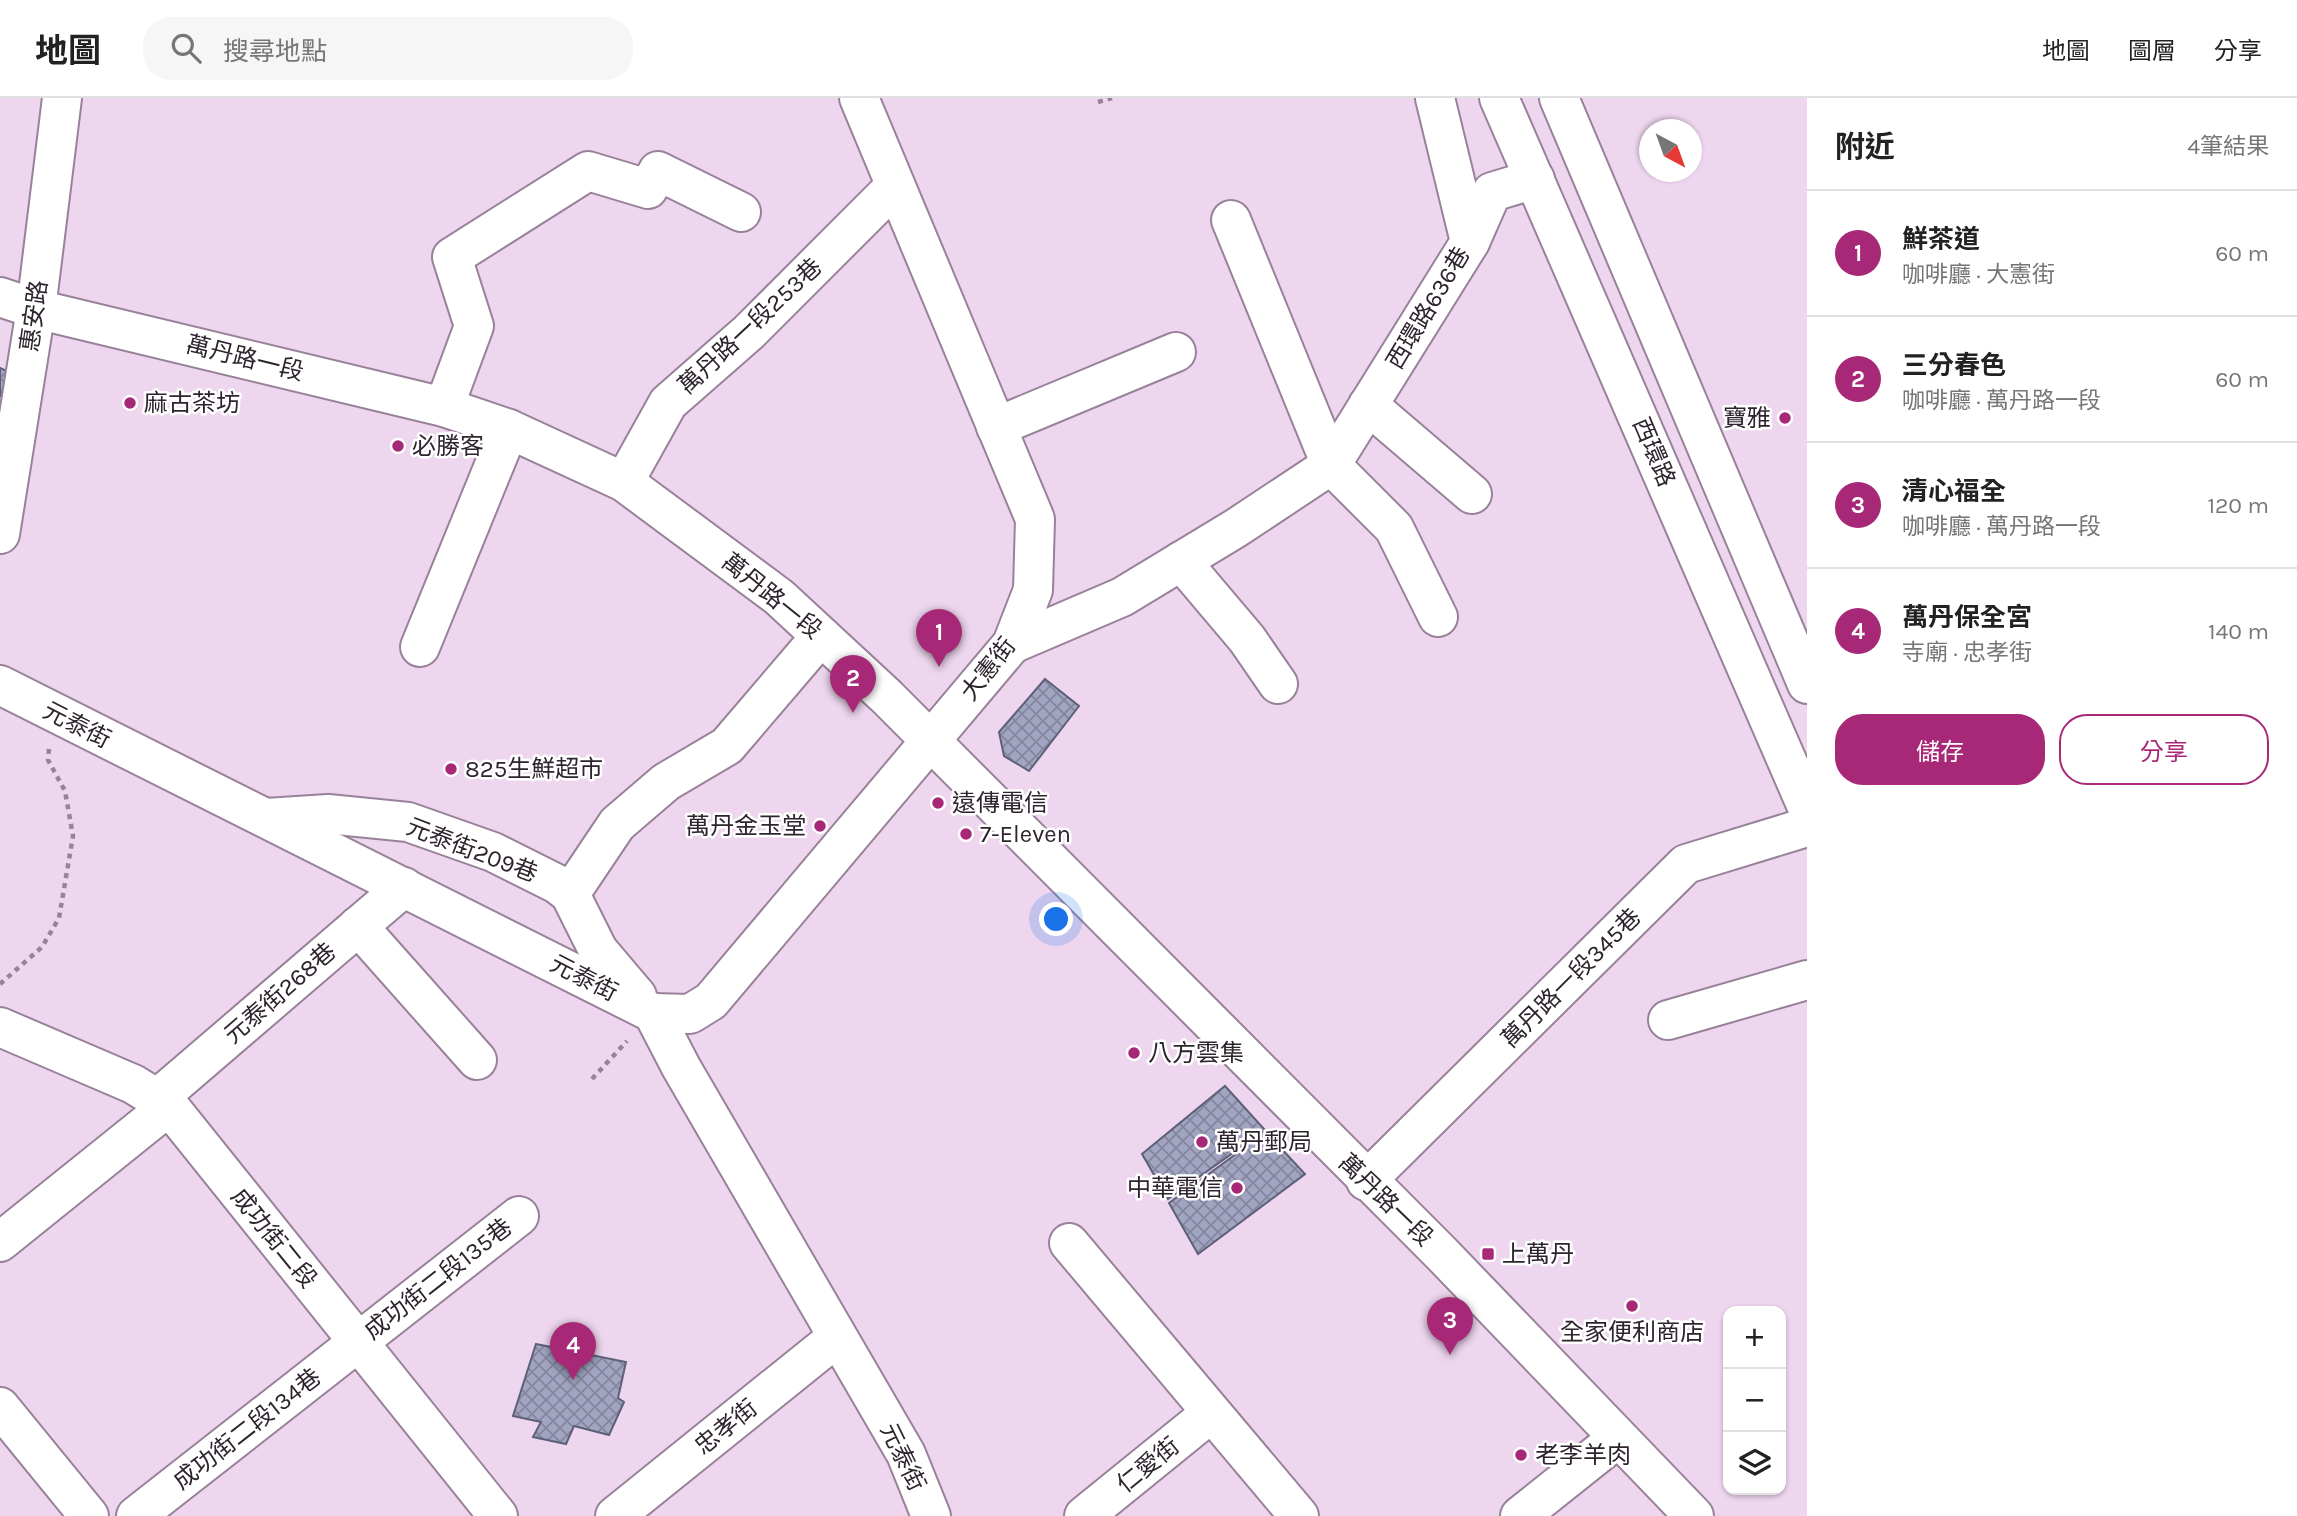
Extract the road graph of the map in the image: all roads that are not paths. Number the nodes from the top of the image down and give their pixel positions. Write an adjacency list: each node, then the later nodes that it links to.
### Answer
1 (62, 98): 12 (street, 惠安路)
2 (859, 98): 7 (street, 大憲街)
3 (1436, 98): 10 (street, 西環路636巷)
4 (1499, 98): 6 (street, 西環路)
5 (1559, 98): 28 (street, 西環路)
6 (1535, 179): 10 (street); 31 (street, 西環路)
7 (895, 186): 16 (street, 大憲街); 19 (street, 萬丹路一段253巷)
8 (741, 212): 15 (street)
9 (1231, 220): 18 (street)
10 (1470, 242): 14 (street, 西環路636巷)
11 (0, 297): 12 (street, 萬丹路一段)
12 (36, 309): 15 (street, 萬丹路一段); 21 (street, 惠安路)
13 (1176, 352): 16 (street)
14 (1368, 405): 18 (street, 西環路636巷); 20 (street)
15 (444, 407): 17 (street, 萬丹路一段)
16 (996, 427): 25 (street, 大憲街)
17 (509, 429): 19 (street, 萬丹路一段); 26 (street)
18 (1331, 465): 22 (street, 西環路636巷); 23 (street)
19 (624, 482): 24 (street, 萬丹路一段)
20 (1472, 494)
21 (0, 534)
22 (1181, 561): 25 (street, 西環路636巷); 27 (street)
23 (1438, 617)
24 (821, 636): 30 (street, 萬丹路一段); 35 (street)
25 (1012, 644): 30 (street, 大憲街)
26 (420, 647)
27 (1278, 684)
28 (1807, 684)
29 (0, 685): 32 (street, 元泰街)
30 (930, 741): 38 (street, 大憲街); 43 (street, 萬丹路一段)
31 (1807, 807)
32 (265, 818): 34 (street, 元泰街); 35 (street, 元泰街209巷)
33 (1807, 827): 43 (street, 萬丹路一段345巷)
34 (404, 887): 36 (street, 元泰街268巷); 38 (street, 元泰街)
35 (570, 894): 38 (street)
36 (358, 926): 41 (street); 42 (street, 元泰街268巷)
37 (1807, 980): 39 (street)
38 (653, 1013): 47 (street, 元泰街)
39 (1668, 1020)
40 (0, 1027): 42 (street, 成功街二段)
41 (477, 1060)
42 (163, 1103): 45 (street, 元泰街268巷); 48 (street, 成功街二段)
43 (1366, 1181): 51 (street, 萬丹路一段)
44 (519, 1216): 48 (street, 成功街二段135巷)
45 (0, 1242)
46 (1069, 1243): 50 (street)
47 (836, 1338): 55 (street, 忠孝街); 56 (street, 元泰街)
48 (358, 1342): 53 (street, 成功街二段134巷); 54 (street, 成功街二段)
49 (0, 1407): 52 (street)
50 (1211, 1413): 57 (street, 仁愛街); 58 (street)
51 (1618, 1438): 59 (street); 60 (street, 萬丹路一段)
52 (89, 1516)
53 (136, 1516)
54 (498, 1516)
55 (615, 1516)
56 (931, 1516)
57 (1084, 1516)
58 (1299, 1516)
59 (1520, 1516)
60 (1693, 1516)

